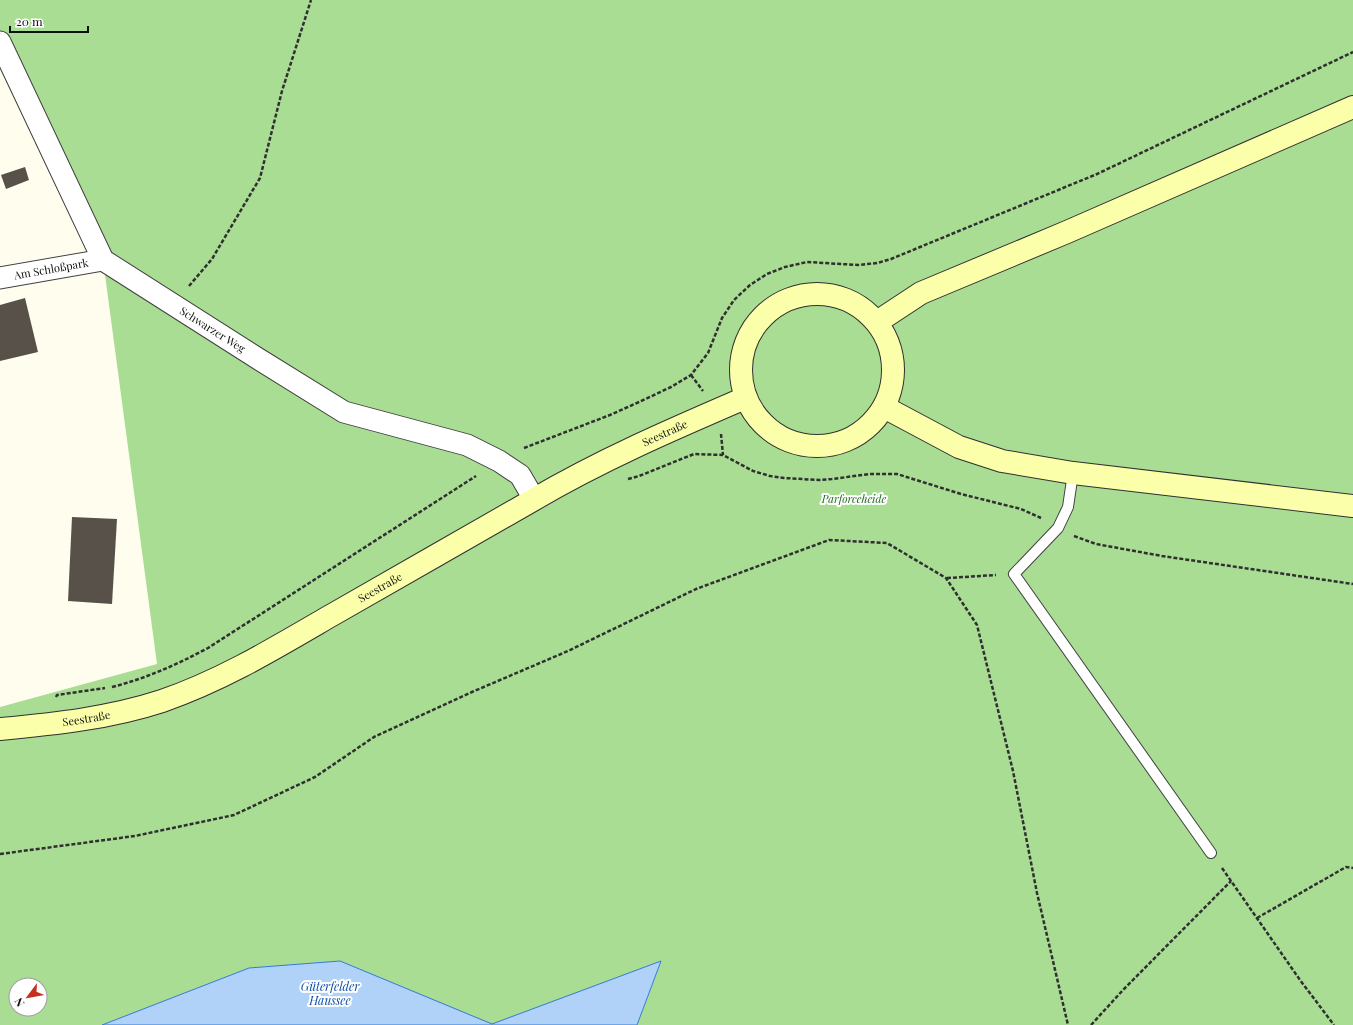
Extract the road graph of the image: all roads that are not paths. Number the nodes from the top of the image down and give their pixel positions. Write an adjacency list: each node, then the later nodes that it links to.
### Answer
1 (0, 42): 3 (street)
2 (1353, 107): 5 (main road)
3 (103, 260): 4 (street, Am Schloßpark); 9 (street, Schwarzer Weg)
4 (0, 278)
5 (877, 322): 6 (main road); 7 (main road)
6 (745, 398): 7 (main road); 9 (main road, Seestraße)
7 (884, 407): 8 (main road)
8 (1073, 473): 10 (main road); 12 (lane)
9 (534, 499): 11 (main road, Seestraße)
10 (1353, 506)
11 (0, 729)
12 (1211, 853)

